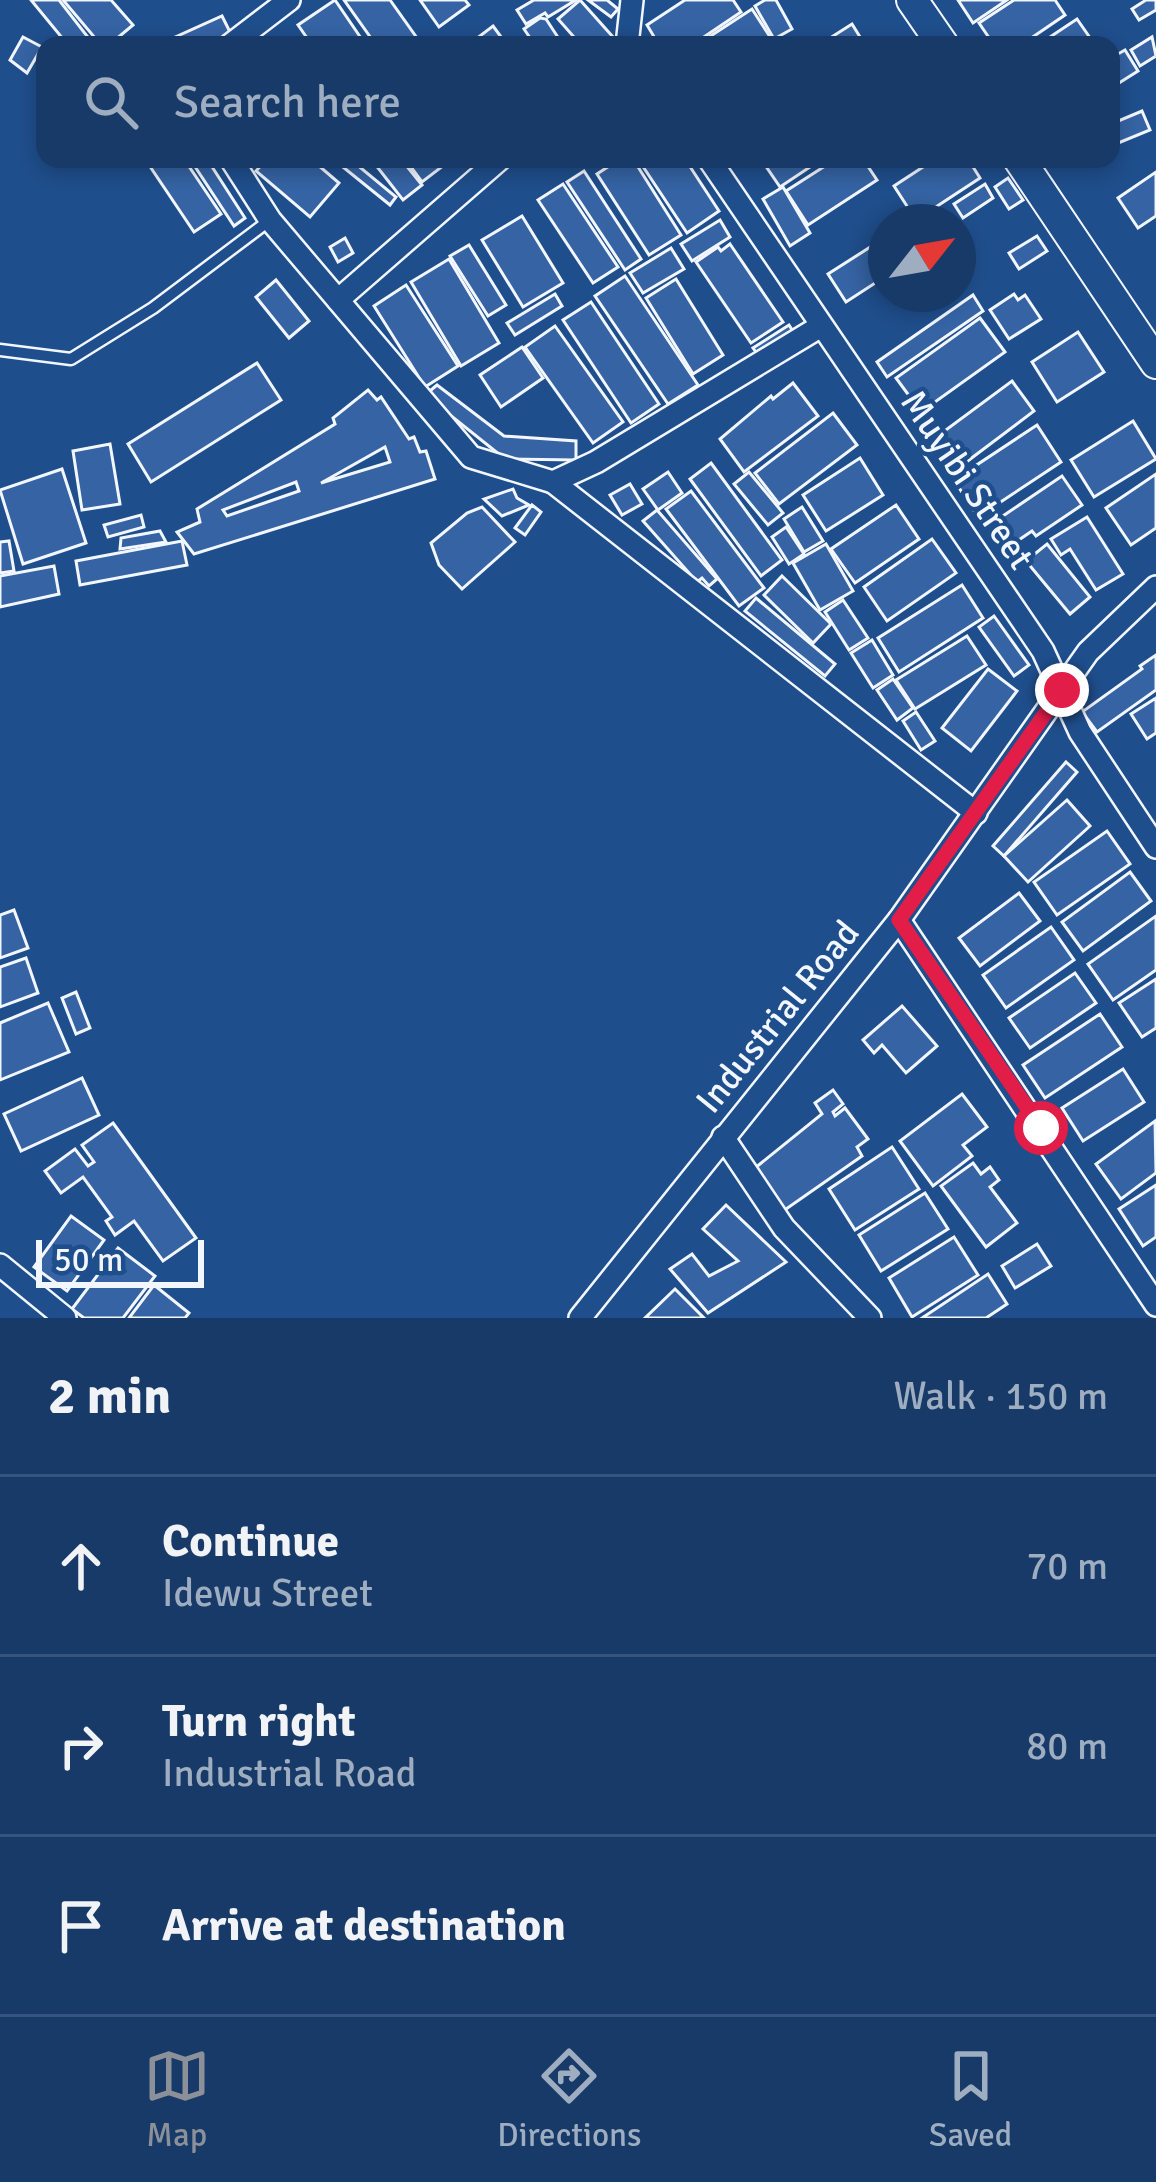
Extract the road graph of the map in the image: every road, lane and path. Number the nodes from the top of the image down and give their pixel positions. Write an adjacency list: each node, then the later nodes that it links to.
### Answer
1 (289, 0): 4 (street)
2 (632, 0): 5 (street)
3 (912, 0): 6 (main road)
4 (242, 36)
5 (629, 36)
6 (937, 36)
7 (237, 168): 11 (street)
8 (490, 168): 12 (street)
9 (715, 168): 13 (street, Muyibi Street)
10 (1025, 168): 15 (main road)
11 (270, 220): 12 (street); 14 (lane)
12 (338, 300): 16 (street)
13 (820, 326): 16 (street); 18 (street, Muyibi Street)
14 (0, 350)
15 (1156, 363)
16 (553, 482): 19 (street)
17 (1156, 587): 18 (street, Industrial Road)
18 (1062, 690): 19 (street, Industrial Road); 20 (street, Muyibi Street)
19 (976, 813): 21 (street, Industrial Road)
20 (1156, 847)
21 (899, 920): 22 (street, Industrial Road); 24 (street)
22 (724, 1137): 26 (street, Industrial Road); 27 (street)
23 (0, 1265): 25 (street)
24 (1156, 1305)
25 (65, 1318)
26 (580, 1318)
27 (870, 1318)

